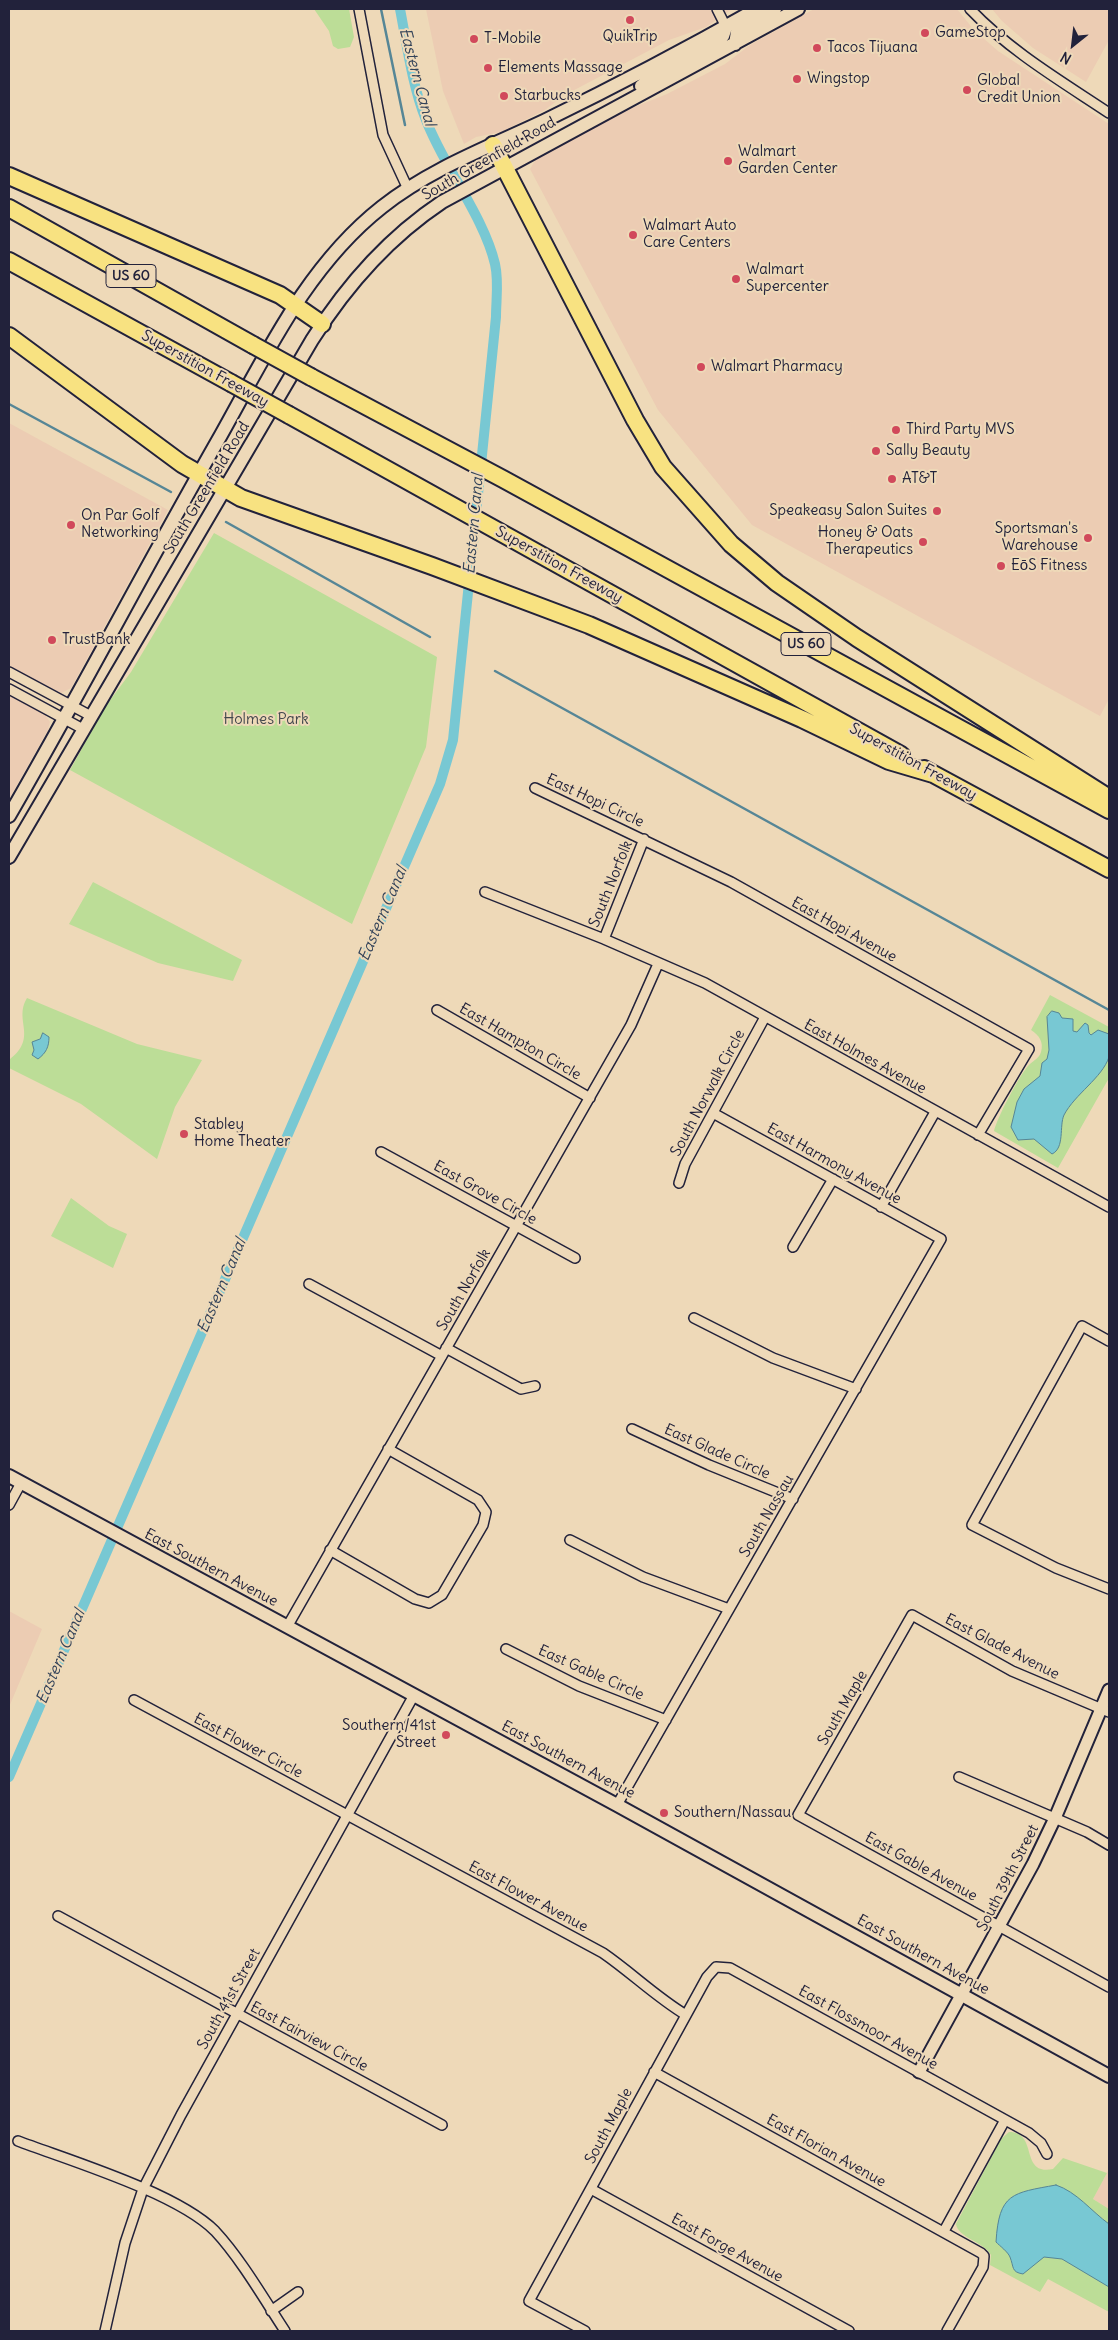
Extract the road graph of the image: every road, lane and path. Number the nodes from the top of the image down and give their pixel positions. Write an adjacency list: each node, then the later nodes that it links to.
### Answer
1 (358, 9): 14 (street)
2 (717, 9): 7 (street)
3 (757, 9): 7 (main road, South Greenfield Road)
4 (775, 9): 8 (main road)
5 (798, 9): 8 (main road, South Greenfield Road)
6 (970, 9): 10 (street)
7 (726, 27): 9 (main road); 11 (main road, South Greenfield Road)
8 (735, 44): 9 (main road, South Greenfield Road)
9 (622, 103): 12 (main road, South Greenfield Road)
10 (1109, 113)
11 (493, 145): 12 (highway); 14 (main road, South Greenfield Road)
12 (504, 167): 18 (main road, South Greenfield Road); 30 (highway)
13 (9, 176): 17 (highway)
14 (408, 189): 17 (main road, South Greenfield Road)
15 (9, 208): 31 (highway, US 60, bridge)
16 (9, 261): 28 (highway, Superstition Freeway, bridge)
17 (295, 305): 18 (highway); 20 (main road, South Greenfield Road)
18 (322, 324): 21 (main road, South Greenfield Road)
19 (9, 336): 20 (highway)
20 (198, 474): 21 (highway); 24 (main road, South Greenfield Road)
21 (225, 490): 25 (main road, South Greenfield Road); 28 (highway)
22 (9, 672): 24 (street)
23 (9, 689): 26 (street)
24 (72, 706): 25 (street); 26 (main road, South Greenfield Road)
25 (91, 716): 27 (main road, South Greenfield Road)
26 (65, 720): 27 (street); 32 (main road, South Greenfield Road)
27 (83, 730): 34 (main road, South Greenfield Road)
28 (933, 774): 35 (highway, Superstition Freeway)
29 (535, 788): 33 (street, East Hopi Circle)
30 (1109, 798)
31 (1109, 810)
32 (9, 816)
33 (644, 839): 37 (street, South Norfolk); 44 (street, East Hopi Avenue)
34 (9, 857)
35 (1109, 869)
36 (485, 892): 37 (street, East Holmes Avenue)
37 (604, 939): 38 (street, East Holmes Avenue)
38 (658, 964): 40 (street, East Holmes Avenue); 41 (street, South Norfolk)
39 (437, 1010): 41 (street, East Hampton Circle)
40 (765, 1017): 42 (street, South Norwalk Circle); 43 (street, East Holmes Avenue)
41 (590, 1098): 50 (street, South Norfolk)
42 (713, 1112): 46 (street, East Harmony Avenue); 47 (street, South Norwalk Circle)
43 (935, 1112): 44 (street, East Holmes Avenue); 48 (street)
44 (978, 1136): 49 (street, East Holmes Avenue)
45 (381, 1152): 50 (street, East Grove Circle)
46 (833, 1179): 48 (street, East Harmony Avenue); 52 (street)
47 (679, 1183)
48 (881, 1207): 51 (street, East Harmony Avenue)
49 (1109, 1207)
50 (516, 1226): 53 (street, East Grove Circle); 57 (street, South Norfolk)
51 (941, 1239): 59 (street, South Nassau)
52 (793, 1247)
53 (575, 1258)
54 (309, 1284): 57 (street)
55 (694, 1318): 59 (street)
56 (1109, 1341): 68 (street)
57 (444, 1352): 58 (street); 61 (street, South Norfolk)
58 (535, 1386)
59 (856, 1389): 64 (street, South Nassau)
60 (632, 1429): 64 (street, East Glade Circle)
61 (388, 1449): 67 (street, South Norfolk); 67 (street)
62 (9, 1476): 63 (main road, East Southern Avenue)
63 (21, 1483): 65 (street); 71 (main road, East Southern Avenue)
64 (793, 1499): 69 (street, South Nassau)
65 (9, 1505)
66 (570, 1540): 69 (street)
67 (330, 1550): 71 (street, South Norfolk)
68 (1109, 1590)
69 (729, 1610): 77 (street, South Nassau)
70 (912, 1615): 76 (street, East Glade Avenue); 81 (street, South Maple)
71 (287, 1627): 74 (main road, East Southern Avenue)
72 (506, 1649): 77 (street, East Gable Circle)
73 (1109, 1690): 76 (street, South 39th Street)
74 (414, 1696): 79 (main road, East Southern Avenue); 80 (street, South 41st Street)
75 (134, 1700): 80 (street, East Flower Circle)
76 (1105, 1711): 82 (street, South 39th Street)
77 (666, 1720): 79 (street, South Nassau)
78 (958, 1777): 82 (street)
79 (617, 1805): 88 (main road, East Southern Avenue)
80 (349, 1815): 89 (street, South 41st Street); 90 (street, East Flower Avenue)
81 (798, 1815): 85 (street, East Gable Avenue)
82 (1055, 1818): 83 (street); 85 (street, South 39th Street)
83 (1109, 1845)
84 (58, 1916): 89 (street, East Fairview Circle)
85 (1000, 1926): 87 (street, East Gable Avenue); 88 (street, South 39th Street)
86 (716, 1967): 90 (street, South Maple); 92 (street, East Flossmoor Avenue)
87 (1109, 1987)
88 (963, 1995): 92 (street, South 39th Street); 93 (main road, East Southern Avenue)
89 (237, 2014): 95 (street, East Fairview Circle); 98 (street, South 41st Street)
90 (686, 2015): 91 (street, South Maple)
91 (654, 2072): 99 (street, South Maple); 100 (street, East Florian Avenue)
92 (919, 2072): 94 (street, East Flossmoor Avenue)
93 (1109, 2076)
94 (1005, 2120): 97 (street, East Flossmoor Avenue); 100 (street)
95 (442, 2125)
96 (18, 2141): 98 (street)
97 (1047, 2154)
98 (143, 2189): 102 (street); 103 (street, South 41st Street)
99 (591, 2189): 105 (street, South Maple); 106 (street, East Forge Avenue)
100 (944, 2231): 107 (street, East Florian Avenue)
101 (298, 2292): 102 (street)
102 (271, 2311): 104 (street)
103 (105, 2331)
104 (285, 2331)
105 (585, 2331)
106 (849, 2331)
107 (947, 2331)

